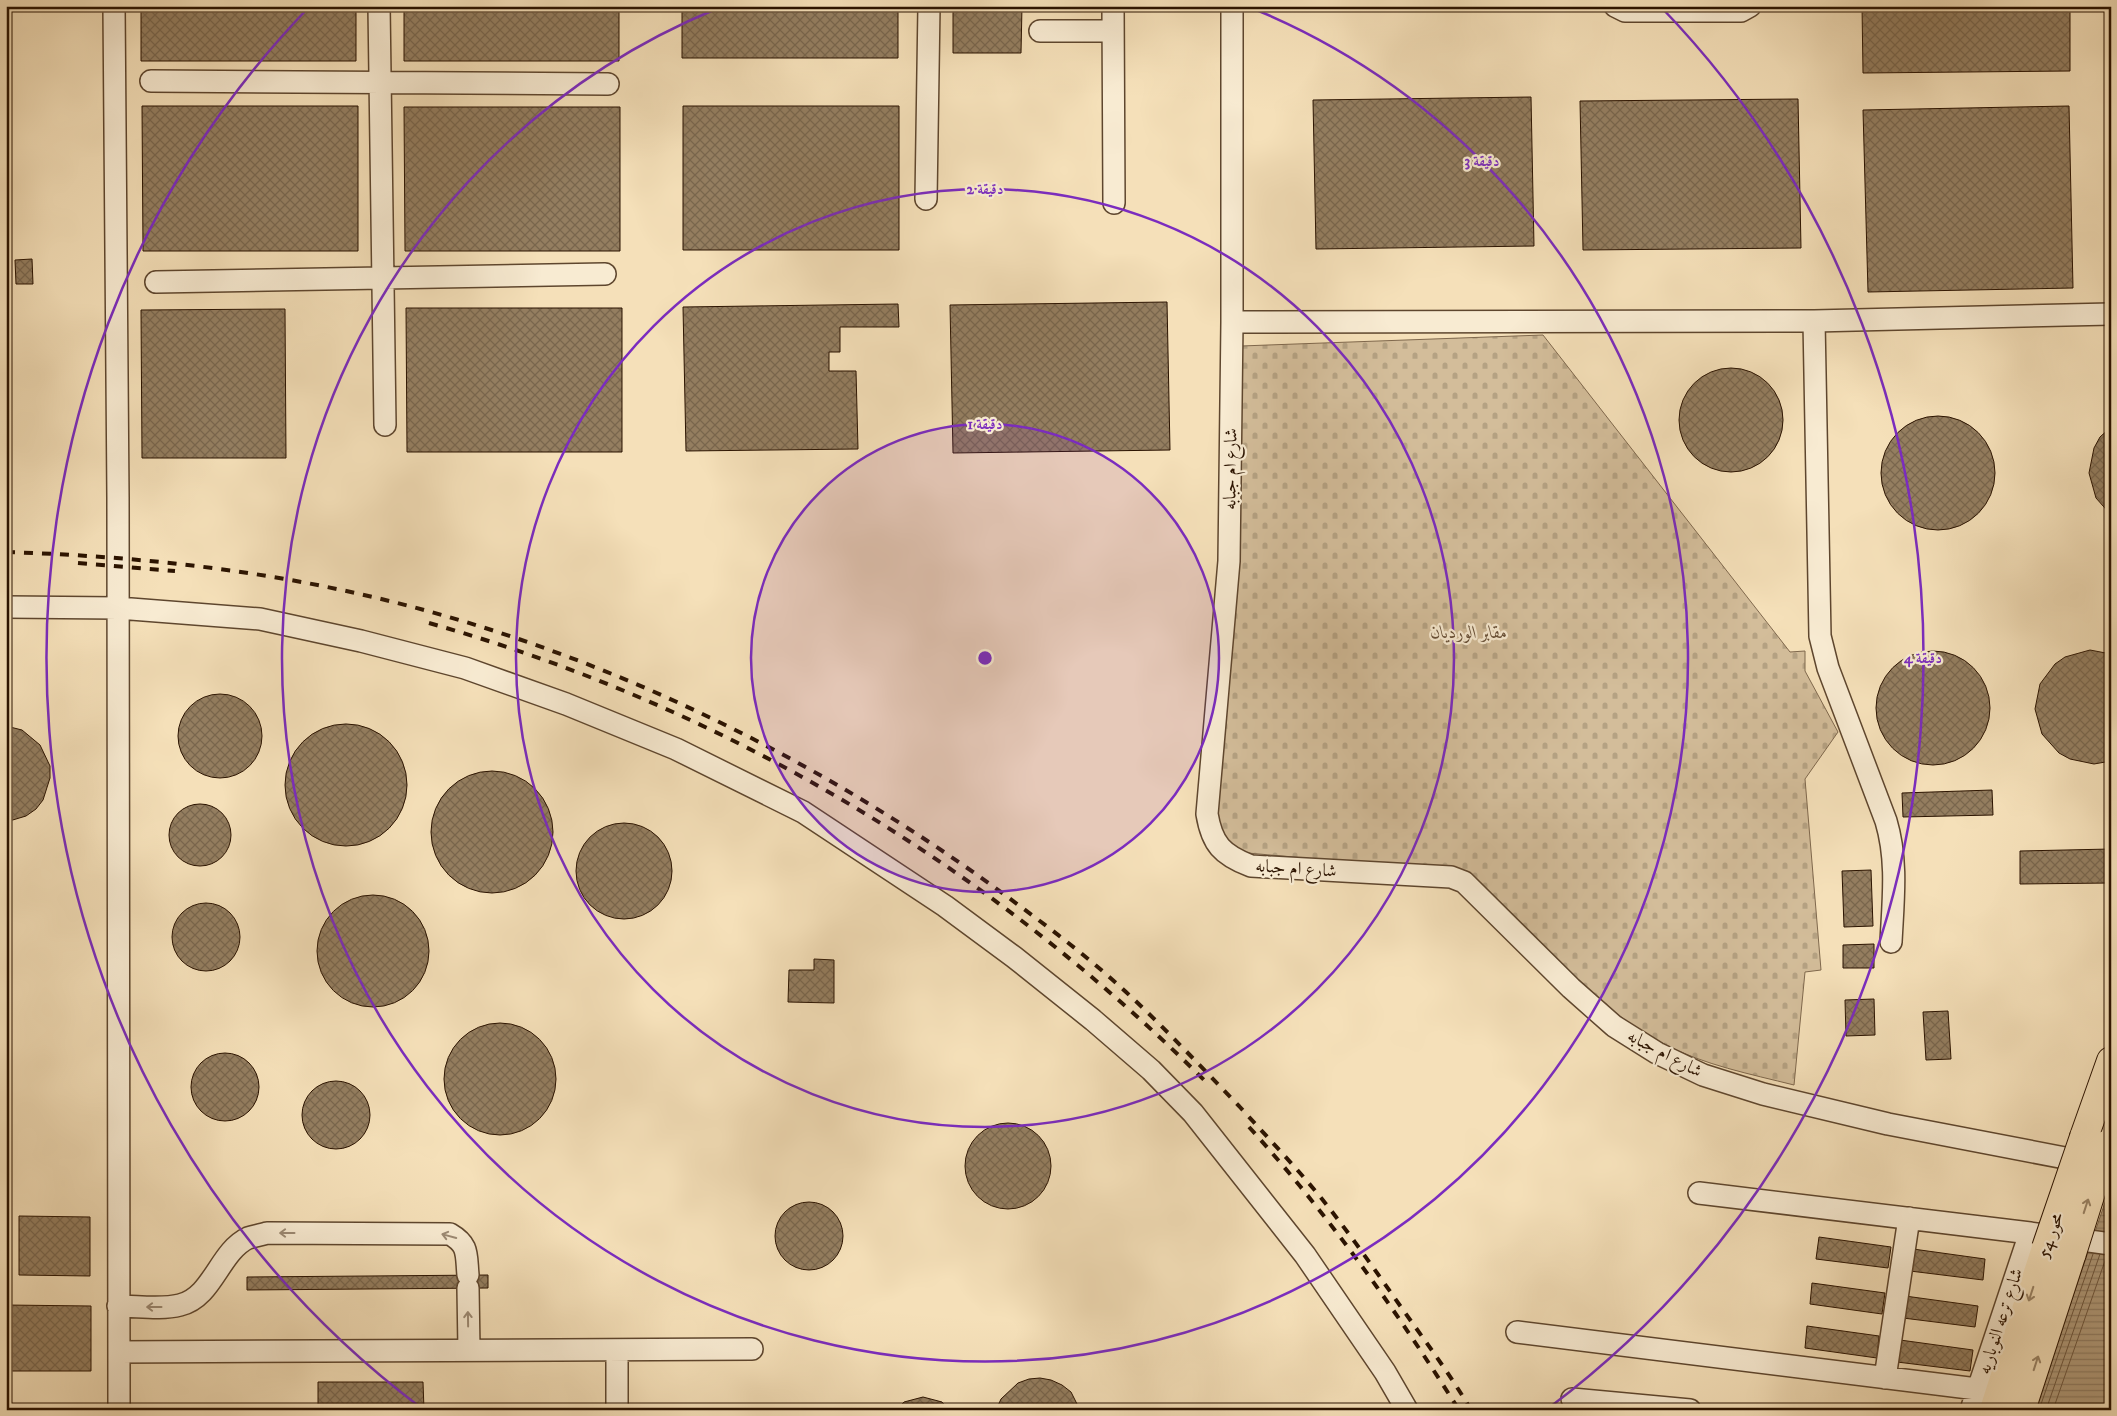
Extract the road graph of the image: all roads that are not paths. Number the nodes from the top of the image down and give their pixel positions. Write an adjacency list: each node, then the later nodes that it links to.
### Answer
1 (114, 6): 23 (street)
2 (379, 6): 11 (street)
3 (929, 6): 13 (street)
4 (1114, 6): 9 (street)
5 (1232, 6): 20 (street, شارع ام جبابه)
6 (1615, 6): 7 (street)
7 (1750, 6)
8 (1040, 31): 9 (street)
9 (1114, 32): 14 (street)
10 (151, 81): 11 (street)
11 (380, 82): 12 (street); 16 (street)
12 (608, 84)
13 (926, 199)
14 (1114, 203)
15 (605, 274): 16 (street)
16 (383, 278): 17 (street); 21 (street)
17 (156, 282)
18 (2111, 314): 19 (street)
19 (1814, 320): 20 (street); 24 (street)
20 (1232, 322): 26 (street, شارع ام جبابه)
21 (385, 425)
22 (6, 607): 23 (street)
23 (118, 608): 31 (street); 42 (street)
24 (1891, 942)
25 (2111, 1061): 26 (highway, محور 54)
26 (2103, 1145): 30 (highway, محور 54, bridge)
27 (1699, 1193): 28 (street)
28 (1909, 1218): 30 (street); 37 (street)
29 (2104, 1243): 30 (street)
30 (2049, 1244): 39 (highway, محور 54); 45 (highway, محور 54, one-way to 30)
31 (118, 1306): 34 (street, one-way to 31); 36 (street)
32 (1517, 1332): 37 (street)
33 (752, 1349): 35 (street)
34 (469, 1350): 35 (street); 36 (street)
35 (617, 1350): 41 (street)
36 (118, 1352): 40 (street)
37 (1885, 1378): 39 (street)
38 (1572, 1399): 43 (street)
39 (1986, 1400): 44 (street, شارع ترعه النوباريه)
40 (119, 1410)
41 (617, 1410)
42 (1407, 1410)
43 (1690, 1410)
44 (1971, 1410)
45 (2022, 1410)

